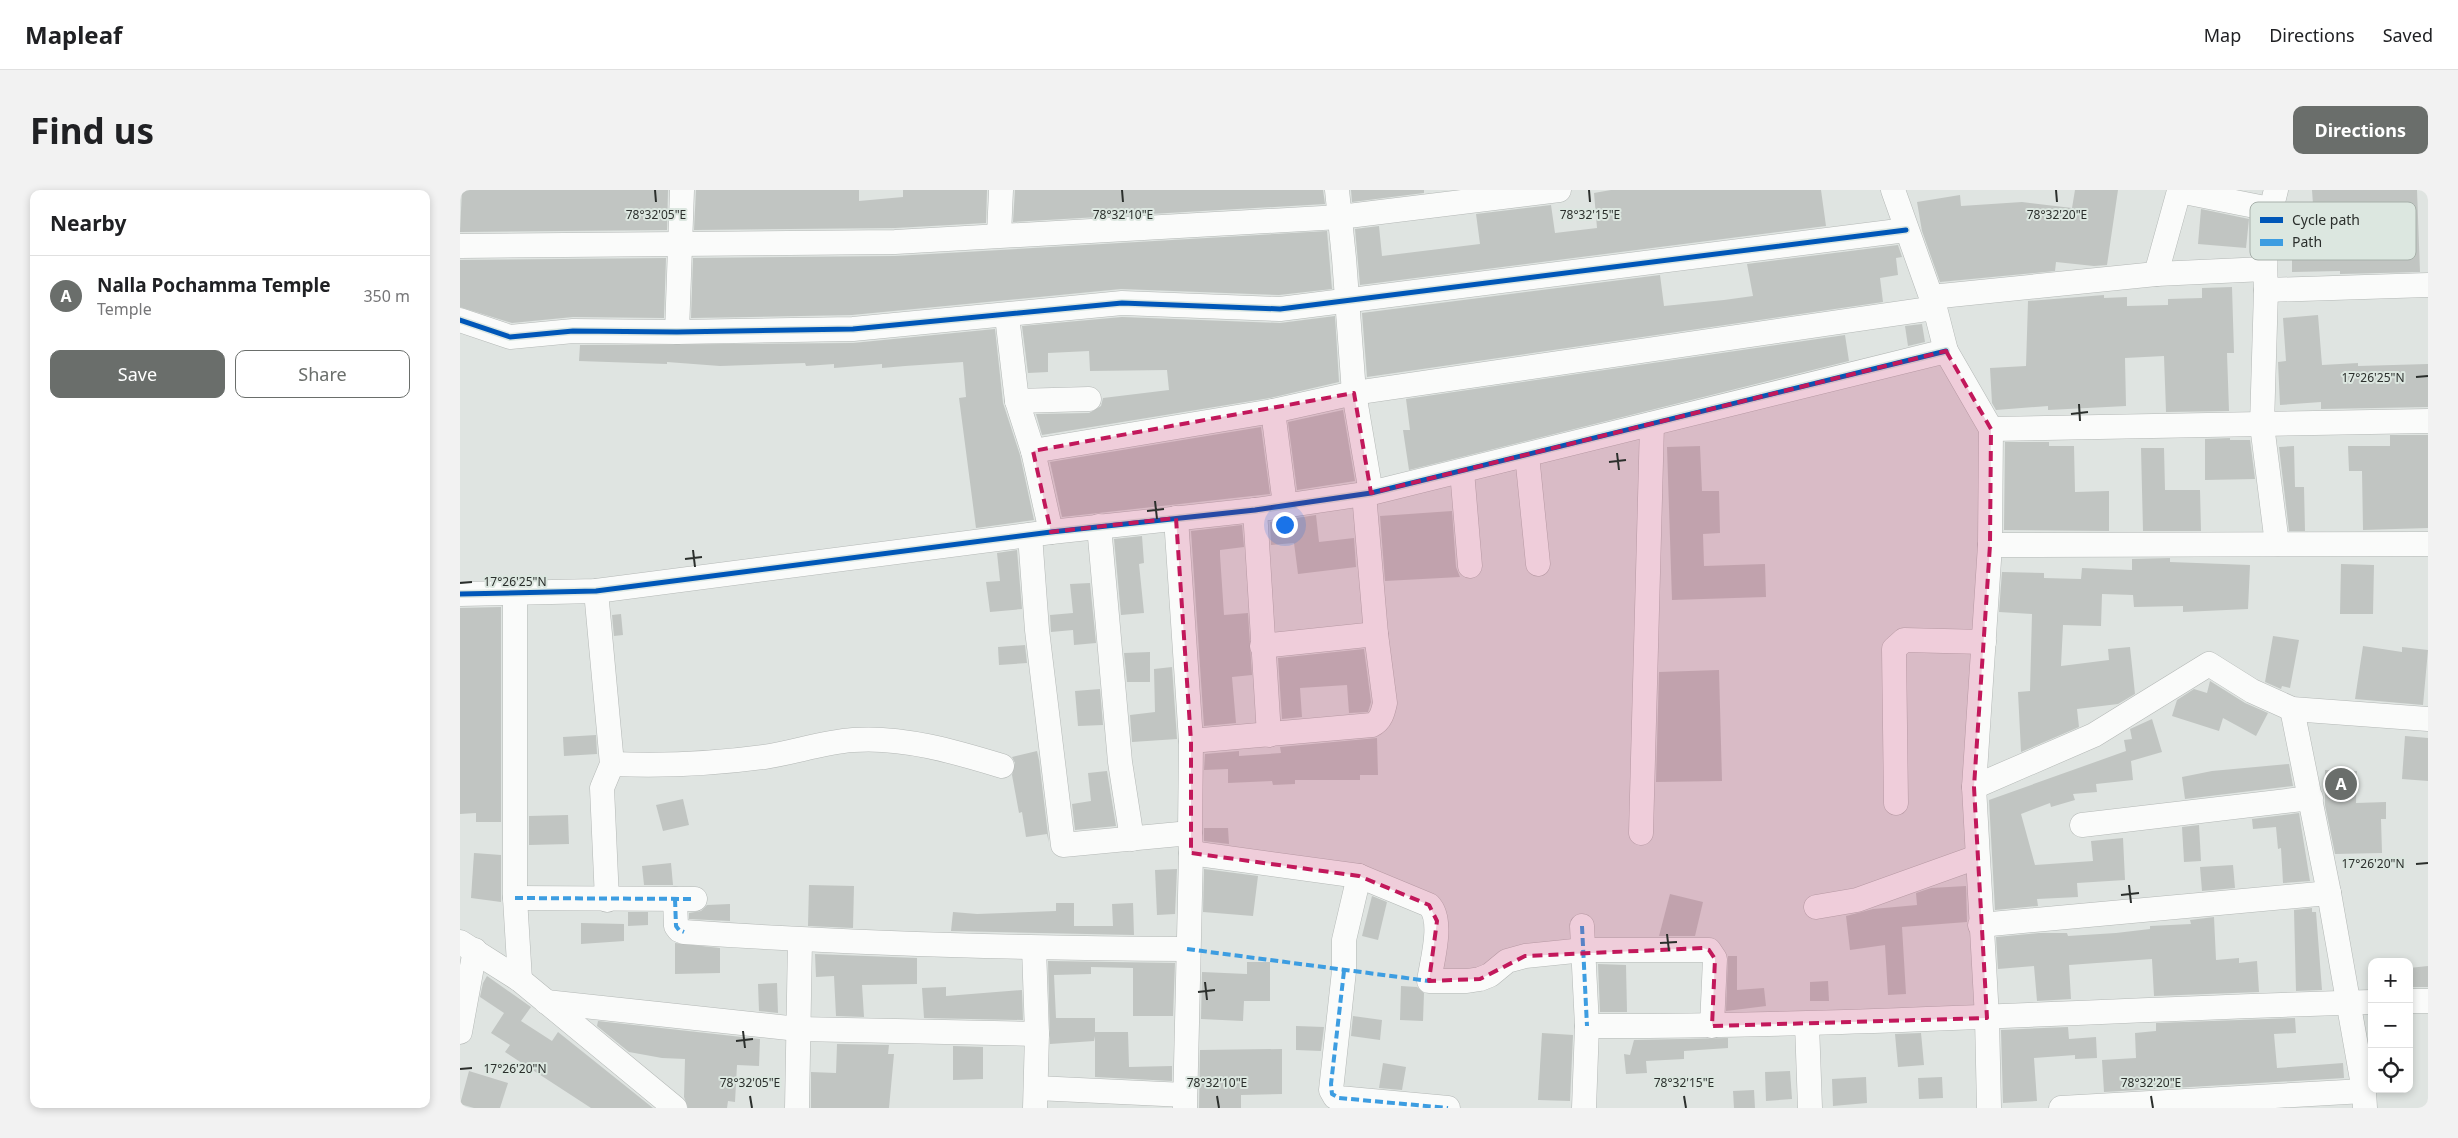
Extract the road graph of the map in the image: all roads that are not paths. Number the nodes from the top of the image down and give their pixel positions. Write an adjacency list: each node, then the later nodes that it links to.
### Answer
1 (682, 190): 10 (street)
2 (1001, 190): 9 (street)
3 (1336, 190): 7 (street)
4 (1559, 190): 7 (street)
5 (1894, 190): 8 (street)
6 (2273, 200): 13 (street)
7 (1340, 218): 9 (street); 16 (street)
8 (1906, 230): 16 (street); 17 (street)
9 (999, 236): 10 (street)
10 (681, 245): 11 (street); 20 (street)
11 (460, 246)
12 (2267, 260): 14 (street)
13 (2156, 274): 14 (street); 17 (street)
14 (2265, 279): 15 (street); 28 (street)
15 (2428, 286)
16 (1347, 300): 18 (street); 22 (street)
17 (1933, 303): 21 (street); 22 (street)
18 (1007, 316): 20 (street); 24 (street)
19 (460, 320): 20 (street)
20 (677, 332)
21 (1946, 351): 27 (street); 29 (street)
22 (1354, 393): 25 (street); 33 (street)
23 (1089, 399): 24 (street)
24 (1018, 401): 30 (street)
25 (1273, 410): 30 (street); 34 (street)
26 (2428, 421): 28 (street)
27 (1652, 424): 31 (street); 60 (street)
28 (2262, 425): 29 (street); 39 (street)
29 (1991, 429): 41 (street)
30 (1034, 451): 38 (street)
31 (1527, 455): 32 (street); 42 (street)
32 (1462, 470): 33 (street); 43 (street)
33 (1367, 494): 34 (street); 47 (street)
34 (1285, 505): 35 (street)
35 (1254, 510): 36 (street); 49 (street)
36 (1176, 518): 37 (street); 53 (street)
37 (1099, 526): 38 (street); 61 (street)
38 (1040, 534): 44 (street); 61 (street)
39 (2277, 544): 40 (street); 41 (street)
40 (2428, 544)
41 (1990, 545): 48 (street)
42 (1538, 564)
43 (1470, 566)
44 (596, 591): 46 (street); 54 (street)
45 (460, 594): 46 (street)
46 (515, 594): 66 (street)
47 (1376, 634): 49 (street); 52 (street)
48 (1984, 642): 56 (street); 58 (street)
49 (1262, 646): 52 (street)
50 (2292, 709): 51 (street); 56 (street); 57 (street)
51 (2428, 719)
52 (1269, 735): 53 (street)
53 (1191, 741): 62 (street)
54 (612, 764): 55 (street); 67 (street)
55 (1002, 766)
56 (1974, 787): 63 (street)
57 (2311, 798): 59 (street); 65 (street)
58 (1896, 803)
59 (2082, 825)
60 (1641, 833)
61 (1132, 839): 62 (street)
62 (1191, 843): 64 (street); 74 (street)
63 (1977, 857): 68 (street); 69 (street)
64 (1358, 876): 75 (street); 92 (street)
65 (2329, 893): 69 (street); 81 (street)
66 (514, 898): 67 (street); 76 (street)
67 (607, 900): 71 (street)
68 (1816, 907)
69 (1980, 925): 82 (street)
70 (1582, 926): 75 (street)
71 (800, 940): 73 (street); 86 (street)
72 (467, 946): 76 (street); 87 (street)
73 (1034, 948): 74 (street); 88 (street)
74 (1187, 948): 91 (street)
75 (1584, 950): 84 (street); 85 (street)
76 (520, 980): 79 (street)
77 (2413, 1001): 78 (street)
78 (2428, 1001)
79 (546, 1002): 86 (street); 93 (street)
80 (2368, 1002): 81 (street)
81 (2347, 1003): 82 (street); 90 (street)
82 (1986, 1018): 83 (street); 98 (street)
83 (1807, 1024): 85 (street); 97 (street)
84 (1587, 1026): 85 (street); 96 (street)
85 (1712, 1026)
86 (798, 1029): 88 (street); 94 (street)
87 (460, 1032)
88 (1037, 1034): 89 (street)
89 (1036, 1098): 91 (street)
90 (2364, 1100): 99 (street)
91 (1185, 1101)
92 (1382, 1105): 95 (street)
93 (675, 1108)
94 (797, 1108)
95 (1448, 1108)
96 (1584, 1108)
97 (1810, 1108)
98 (1989, 1108)
99 (2061, 1108)

